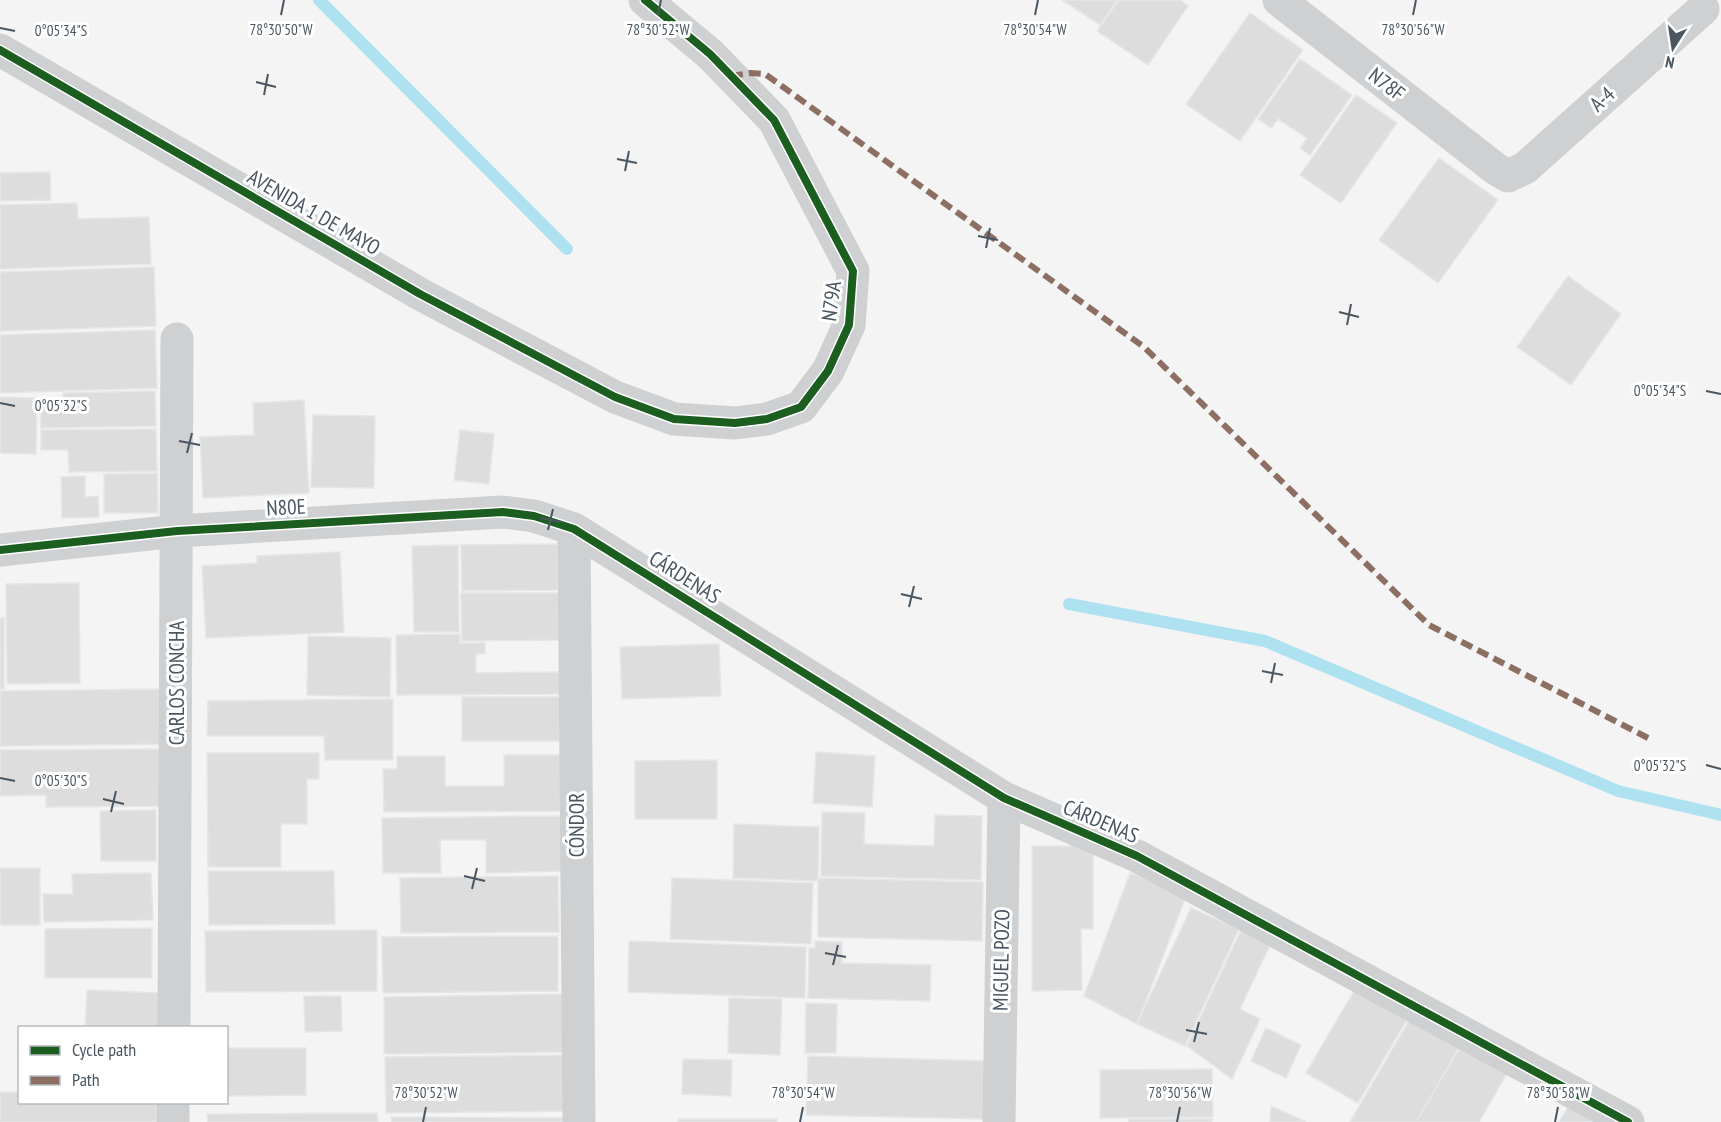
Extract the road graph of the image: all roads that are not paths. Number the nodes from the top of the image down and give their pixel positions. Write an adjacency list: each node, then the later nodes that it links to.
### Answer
1 (645, 0): 7 (street, N79A)
2 (1279, 0): 5 (street, N78F)
3 (1705, 9): 5 (street, A-4)
4 (0, 50): 7 (street, AVENIDA 1 DE MAYO)
5 (1496, 169)
6 (177, 339): 9 (street, CARLOS CONCHA)
7 (615, 396)
8 (574, 529): 9 (street, N80E); 11 (street, CÁRDENAS); 15 (street, CÓNDOR)
9 (177, 531): 10 (street, N80E); 12 (street, CARLOS CONCHA)
10 (0, 550)
11 (1004, 798): 16 (street, MIGUEL POZO); 17 (street, CÁRDENAS)
12 (174, 1026)
13 (173, 1104): 14 (street)
14 (173, 1122)
15 (579, 1122)
16 (999, 1122)
17 (1628, 1122)

